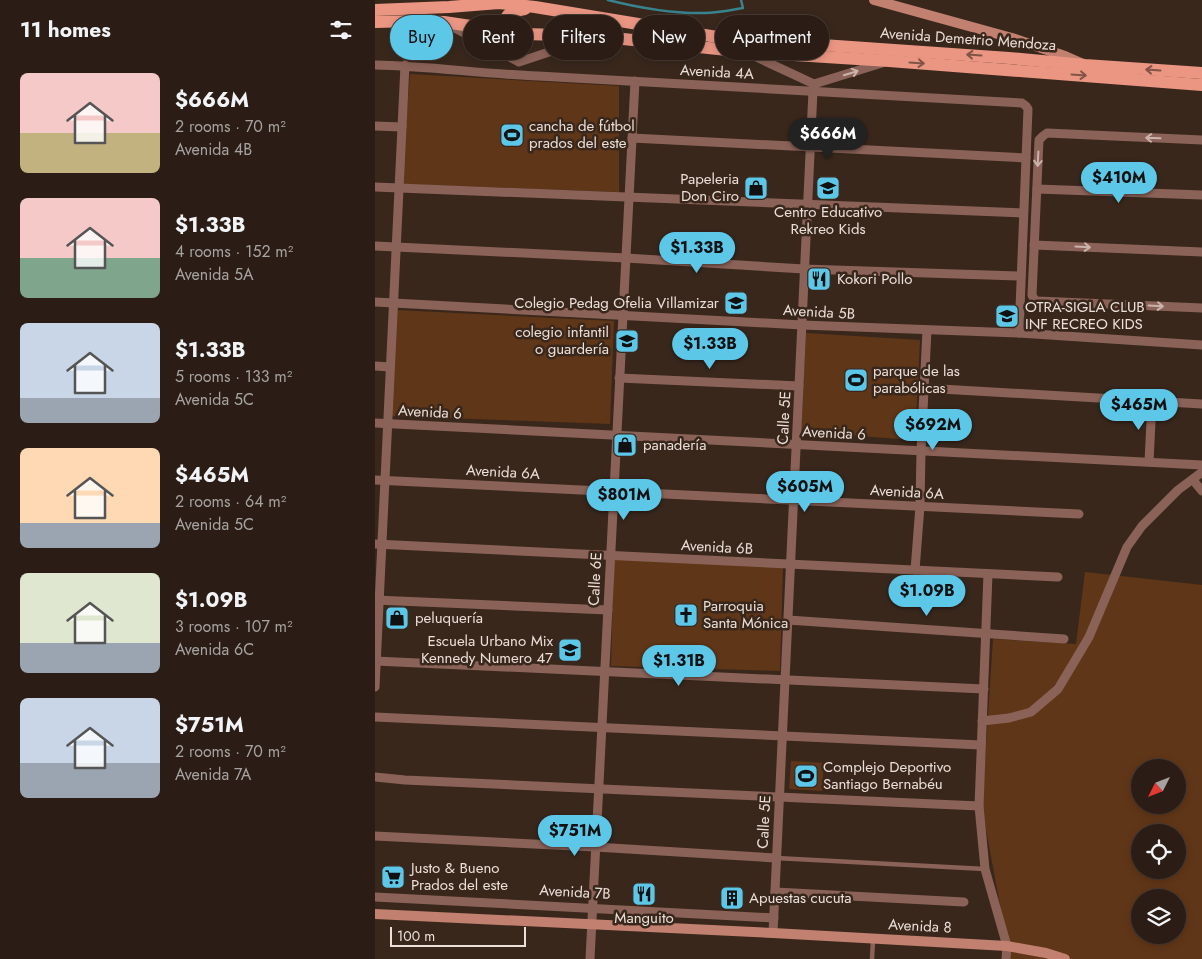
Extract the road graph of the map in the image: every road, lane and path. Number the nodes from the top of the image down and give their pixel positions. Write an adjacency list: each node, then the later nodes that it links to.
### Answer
1 (874, 0): 8 (street)
2 (535, 7): 3 (main road, Avenida Demetrio Mendoza); 4 (main road); 13 (main road, Avenida Demetrio Mendoza, one-way to 2)
3 (375, 10)
4 (508, 15)
5 (375, 22): 6 (main road, Avenida Demetrio Mendoza)
6 (390, 22)
7 (453, 27): 16 (street)
8 (1012, 38): 13 (street); 18 (street)
9 (623, 39): 10 (main road, Avenida Demetrio Mendoza)
10 (715, 49)
11 (543, 54): 16 (street)
12 (829, 57): 15 (main road, Avenida Demetrio Mendoza)
13 (1009, 58): 18 (main road, Avenida Demetrio Mendoza)
14 (761, 60): 25 (street)
15 (889, 61): 23 (main road, Avenida Demetrio Mendoza, one-way to 23); 25 (street, one-way to 15)
16 (519, 62): 21 (street)
17 (375, 65): 19 (street, Avenida 4A)
18 (1085, 65): 20 (main road, Avenida Demetrio Mendoza, one-way to 18)
19 (405, 66): 21 (street, Avenida 4A); 28 (street)
20 (1202, 73)
21 (518, 75): 22 (street, Avenida 4A)
22 (635, 81): 25 (street, Avenida 4A); 29 (street, Calle 6E)
23 (1189, 84): 24 (main road, Avenida Demetrio Mendoza); 26 (street)
24 (1202, 85)
25 (813, 88): 31 (street, Calle 5E); 32 (street, Avenida 4A)
26 (1202, 92)
27 (375, 126): 28 (street)
28 (402, 127): 34 (street)
29 (632, 138): 31 (street); 37 (street, Calle 6E)
30 (1202, 140): 35 (street, one-way to 35)
31 (810, 147): 32 (street); 38 (street, Calle 5E)
32 (1026, 158): 39 (street)
33 (375, 187): 34 (street)
34 (398, 188): 37 (street); 42 (street)
35 (1037, 189): 36 (street); 40 (street)
36 (1202, 195)
37 (629, 197): 38 (street); 44 (street, Calle 6E)
38 (807, 204): 39 (street); 45 (street, Calle 5E)
39 (1023, 213): 46 (street)
40 (1034, 244): 43 (street, one-way to 43); 49 (street, one-way to 49)
41 (375, 246): 42 (street)
42 (396, 247): 44 (street); 48 (street)
43 (1202, 252)
44 (626, 258): 45 (street); 50 (street, Calle 6E)
45 (805, 269): 46 (street); 51 (street, Calle 5E)
46 (1021, 276): 53 (street)
47 (375, 302): 48 (street, Avenida 5B)
48 (393, 302): 50 (street, Avenida 5B); 56 (street)
49 (1202, 308)
50 (623, 316): 51 (street, Avenida 5B); 57 (street, Calle 6E)
51 (802, 325): 52 (street, Avenida 5B); 58 (street, Calle 5E)
52 (927, 330): 53 (street, Avenida 5B); 59 (street)
53 (1019, 334): 54 (street, Avenida 5B)
54 (1202, 345)
55 (375, 366): 56 (street)
56 (390, 366): 63 (street)
57 (619, 378): 58 (street); 64 (street, Calle 6E)
58 (799, 386): 65 (street, Calle 5E)
59 (924, 388): 60 (street); 66 (street)
60 (1152, 401): 61 (street); 67 (street)
61 (1202, 404)
62 (375, 423): 63 (street, Avenida 6)
63 (387, 424): 64 (street, Avenida 6); 71 (street)
64 (617, 435): 65 (street, Avenida 6); 73 (street, Calle 6E)
65 (796, 444): 66 (street, Avenida 6); 75 (street, Calle 5E)
66 (921, 451): 67 (street, Avenida 6); 76 (street)
67 (1149, 462): 68 (street, Avenida 6)
68 (1202, 465)
69 (1202, 472): 72 (street)
70 (375, 480): 71 (street, Avenida 6A)
71 (385, 480): 73 (street, Avenida 6A); 78 (street)
72 (1193, 480): 74 (street); 95 (street)
73 (613, 491): 75 (street, Avenida 6A); 79 (street, Calle 6E)
74 (1202, 491)
75 (793, 500): 76 (street, Avenida 6A); 80 (street, Calle 5E)
76 (920, 506): 77 (street, Avenida 6A); 81 (street)
77 (1079, 514)
78 (378, 544): 79 (street, Avenida 6B); 84 (street)
79 (610, 555): 80 (street, Avenida 6B); 85 (street, Calle 6E)
80 (790, 564): 81 (street, Avenida 6B); 86 (street, Calle 5E)
81 (915, 570): 82 (street, Avenida 6B)
82 (988, 574): 83 (street, Avenida 6B); 87 (street)
83 (1059, 577)
84 (377, 600): 85 (street); 89 (street)
85 (607, 610): 90 (street, Calle 6E)
86 (788, 620): 87 (street); 91 (street, Calle 5E)
87 (986, 633): 88 (street); 93 (street)
88 (1064, 638)
89 (376, 661): 90 (street); 92 (street)
90 (604, 672): 91 (street); 96 (street, Calle 6E)
91 (785, 680): 93 (street); 97 (street, Calle 5E)
92 (375, 687)
93 (984, 689): 95 (street)
94 (375, 717): 96 (street)
95 (982, 721): 98 (street)
96 (601, 727): 97 (street); 100 (street, Calle 6E)
97 (782, 736): 98 (street); 101 (street, Calle 5E)
98 (981, 745): 102 (street)
99 (375, 777): 100 (street)
100 (598, 788): 101 (street); 104 (street, Calle 6E)
101 (779, 797): 102 (street); 105 (street, Calle 5E)
102 (979, 806): 106 (street)
103 (375, 836): 104 (street)
104 (595, 846): 105 (street); 110 (street, Calle 6E)
105 (776, 858): 106 (lane); 107 (street, Calle 5E)
106 (985, 869): 118 (street)
107 (775, 892): 109 (street); 113 (street, Calle 5E)
108 (375, 897): 110 (street, Avenida 7B)
109 (964, 902)
110 (592, 908): 112 (street, Avenida 7B); 114 (street, Calle 6E)
111 (375, 914): 114 (street)
112 (697, 914): 113 (street, Avenida 7B); 115 (street)
113 (774, 918): 116 (street, Calle 5E)
114 (591, 925): 115 (street); 119 (street, Calle 6E)
115 (697, 929): 116 (street)
116 (773, 933): 117 (street, Avenida 8)
117 (873, 938): 118 (street, Avenida 8); 120 (lane)
118 (1007, 946): 121 (street); 122 (street, Avenida 8)
119 (590, 959)
120 (872, 959)
121 (1006, 959)
122 (1065, 959)

